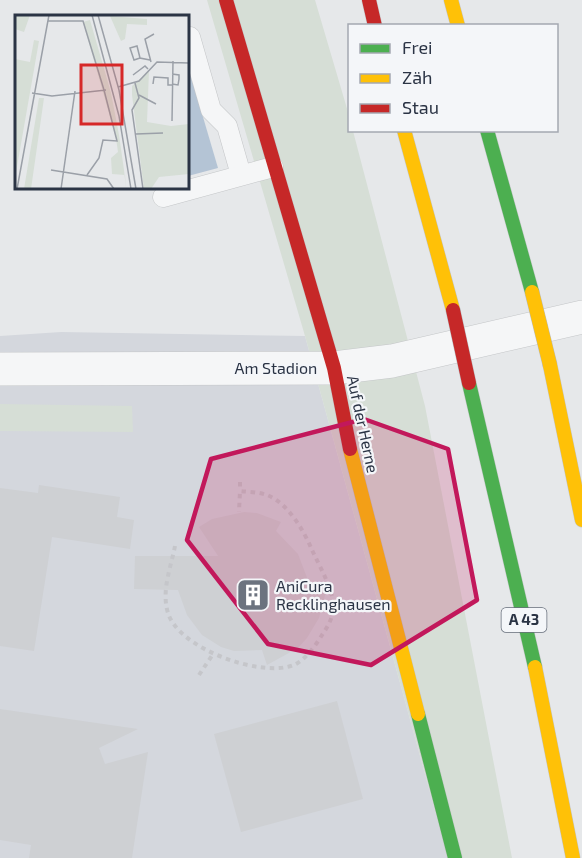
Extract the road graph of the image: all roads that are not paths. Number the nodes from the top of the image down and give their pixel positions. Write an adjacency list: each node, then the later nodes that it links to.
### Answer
1 (226, 0): 9 (main road, Auf der Herne)
2 (369, 0): 4 (main road)
3 (451, 0): 5 (main road)
4 (375, 24)
5 (457, 24)
6 (190, 37): 10 (lane)
7 (405, 132): 17 (main road, A 43, bridge)
8 (488, 132): 15 (main road, bridge)
9 (273, 167): 10 (lane); 13 (main road, Auf der Herne)
10 (241, 175): 11 (lane)
11 (163, 196)
12 (582, 317): 13 (street, Am Stadion)
13 (334, 368): 14 (street, Am Stadion); 16 (main road, Auf der Herne)
14 (0, 369)
15 (582, 520)
16 (455, 858)
17 (573, 858)

